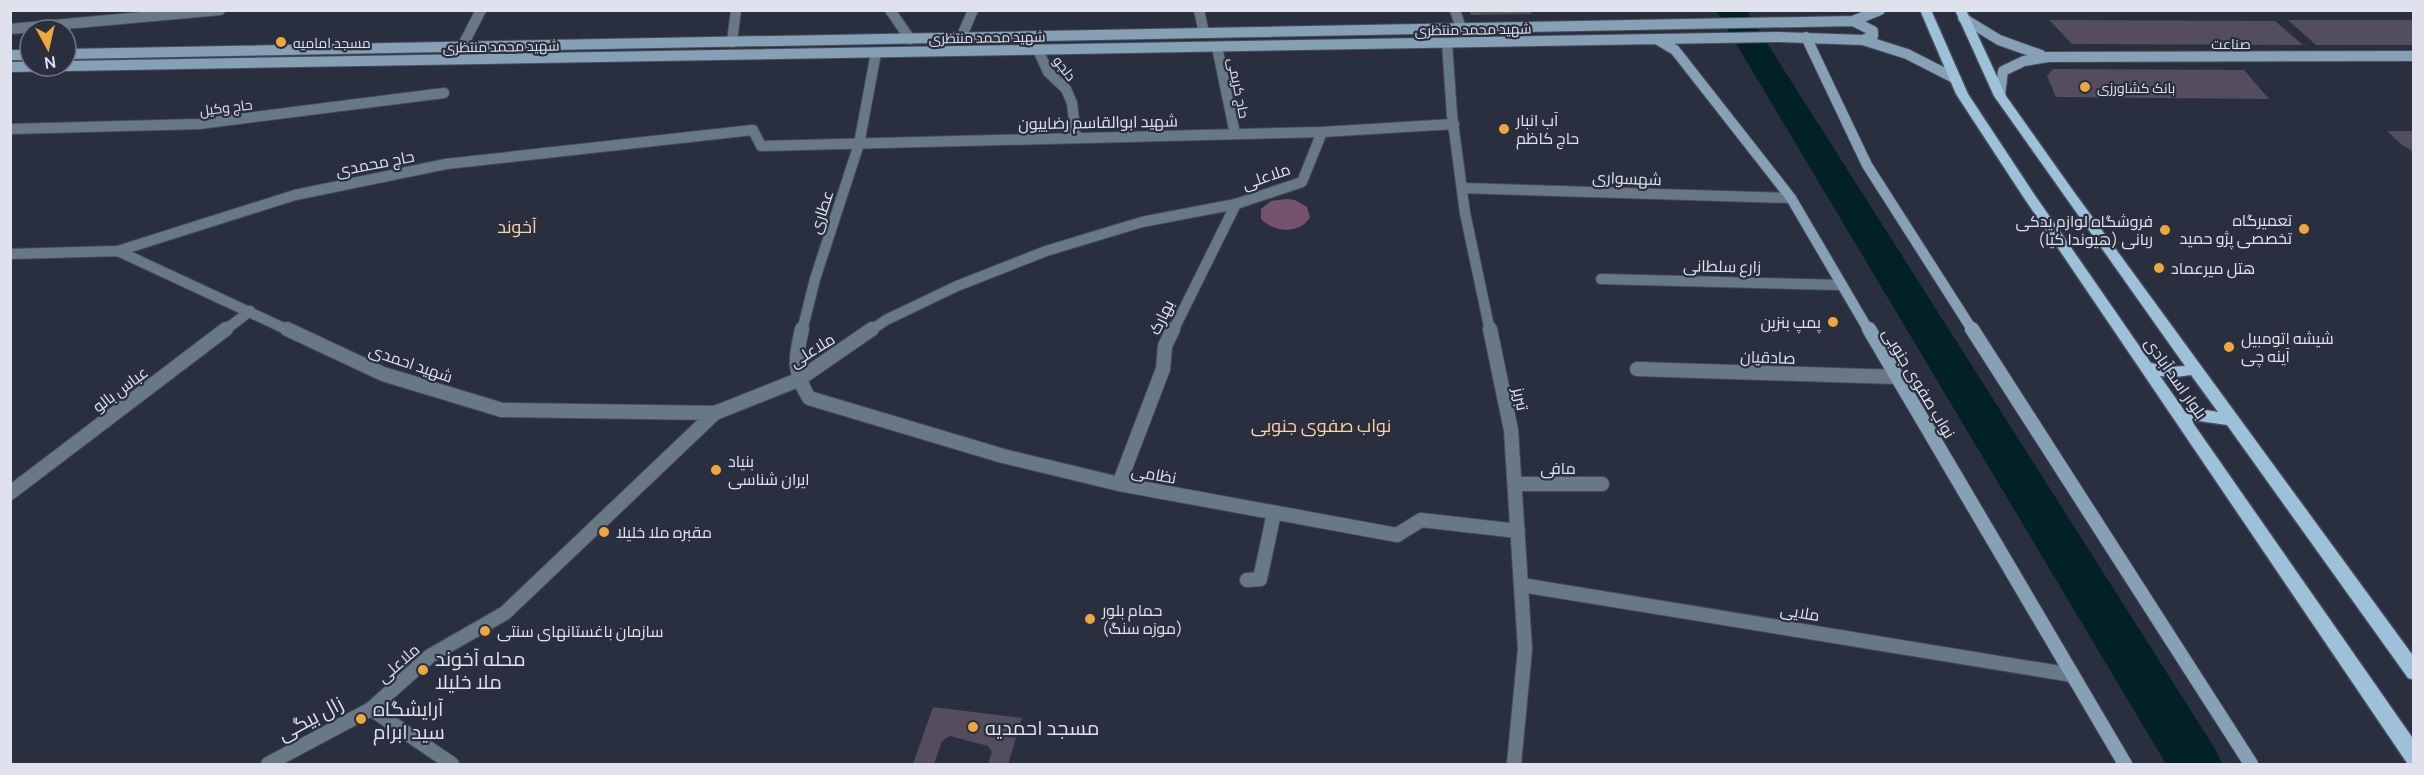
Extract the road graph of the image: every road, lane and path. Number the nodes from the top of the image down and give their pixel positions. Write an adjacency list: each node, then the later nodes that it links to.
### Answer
1 (220, 10): 13 (street)
2 (481, 10): 23 (street)
3 (736, 10): 20 (street)
4 (890, 10): 16 (street)
5 (973, 10): 15 (street)
6 (1199, 10): 14 (street)
7 (1455, 10): 12 (street)
8 (1880, 10): 11 (main road, شهید محمد منتظری)
9 (1925, 10): 32 (main road, بلوار اسد آبادی)
10 (1961, 14): 30 (main road); 34 (main road, بلوار اسد آبادی)
11 (1853, 21): 12 (main road, شهید محمد منتظری); 18 (main road)
12 (1461, 28): 14 (main road, شهید محمد منتظری)
13 (10, 29)
14 (1204, 33): 15 (main road, شهید محمد منتظری)
15 (961, 38): 16 (main road, شهید محمد منتظری)
16 (910, 39): 20 (main road, شهید محمد منتظری)
17 (1657, 39): 21 (main road, شهید محمد منتظری); 22 (main road, شهید محمد منتظری); 26 (main road, نواب صفوی جنوبی)
18 (1863, 40): 19 (main road); 32 (main road)
19 (1807, 41): 21 (main road); 74 (main road)
20 (732, 42): 23 (main road, شهید محمد منتظری)
21 (1691, 42): 26 (main road)
22 (1447, 43): 24 (main road, شهید محمد منتظری); 35 (street, تبریز)
23 (462, 47): 28 (main road, شهید محمد منتظری)
24 (1217, 47): 25 (main road, شهید محمد منتظری); 39 (street, حاج کریمی)
25 (1038, 50): 27 (main road, شهید محمد منتظری); 40 (street, دلجو)
26 (1676, 50): 43 (main road, نواب صفوی جنوبی)
27 (876, 53): 31 (main road, شهید محمد منتظری); 41 (street, عطاری)
28 (78, 54)
29 (2414, 56): 30 (main road, صناعت)
30 (2048, 57): 34 (main road)
31 (10, 67)
32 (1956, 79): 50 (main road, بلوار اسد آبادی)
33 (444, 93): 36 (street, حاج وکیل)
34 (2000, 96): 51 (main road, بلوار اسد آبادی)
35 (1454, 124): 38 (street, شهید ابوالقاسم رضاییون); 42 (street, تبریز)
36 (10, 129)
37 (753, 130): 41 (street, شهید ابوالقاسم رضاییون); 45 (street, حاج محمدی)
38 (1322, 132): 39 (street, شهید ابوالقاسم رضاییون); 44 (street, ملاعلی)
39 (1235, 134): 40 (street, شهید ابوالقاسم رضاییون)
40 (1076, 138): 41 (street, شهید ابوالقاسم رضاییون)
41 (860, 144): 54 (street, عطاری)
42 (1462, 188): 43 (street, شهسواری); 59 (street, تبریز)
43 (1791, 198): 48 (main road, نواب صفوی جنوبی)
44 (1236, 204): 54 (street, ملاعلی); 58 (street, بهارک)
45 (118, 251): 46 (street, حاج محمدی); 49 (street, شهید احمدی)
46 (10, 254)
47 (1601, 279): 48 (street, زارع سلطانی)
48 (1842, 285): 53 (main road, نواب صفوی جنوبی)
49 (250, 311): 55 (street, شهید احمدی); 61 (street, عباس بالو)
50 (2147, 367): 51 (main road); 56 (main road, بلوار اسد آبادی)
51 (2194, 368): 57 (main road, بلوار اسد آبادی)
52 (1637, 369): 53 (street, صادقیان)
53 (1897, 377): 67 (main road, نواب صفوی جنوبی)
54 (798, 380): 55 (street, ملاعلی); 58 (street, نظامی)
55 (716, 414): 68 (street, ملاعلی)
56 (2183, 420): 57 (main road); 69 (main road, بلوار اسد آبادی)
57 (2232, 420): 66 (main road, بلوار اسد آبادی)
58 (1119, 484): 62 (street, نظامی)
59 (1515, 484): 60 (street, مافی); 63 (street, تبریز)
60 (1602, 484)
61 (10, 493)
62 (1274, 513): 63 (street, نظامی); 64 (street)
63 (1518, 531): 65 (street, تبریز)
64 (1247, 580)
65 (1522, 585): 67 (street, ملایی); 72 (street, تبریز)
66 (2414, 672)
67 (2072, 675): 73 (main road, نواب صفوی جنوبی)
68 (372, 709): 70 (street, زال بیگی); 71 (street)
69 (2414, 757)
70 (268, 765)
71 (452, 765)
72 (1514, 765)
73 (2125, 765)
74 (2251, 765)

